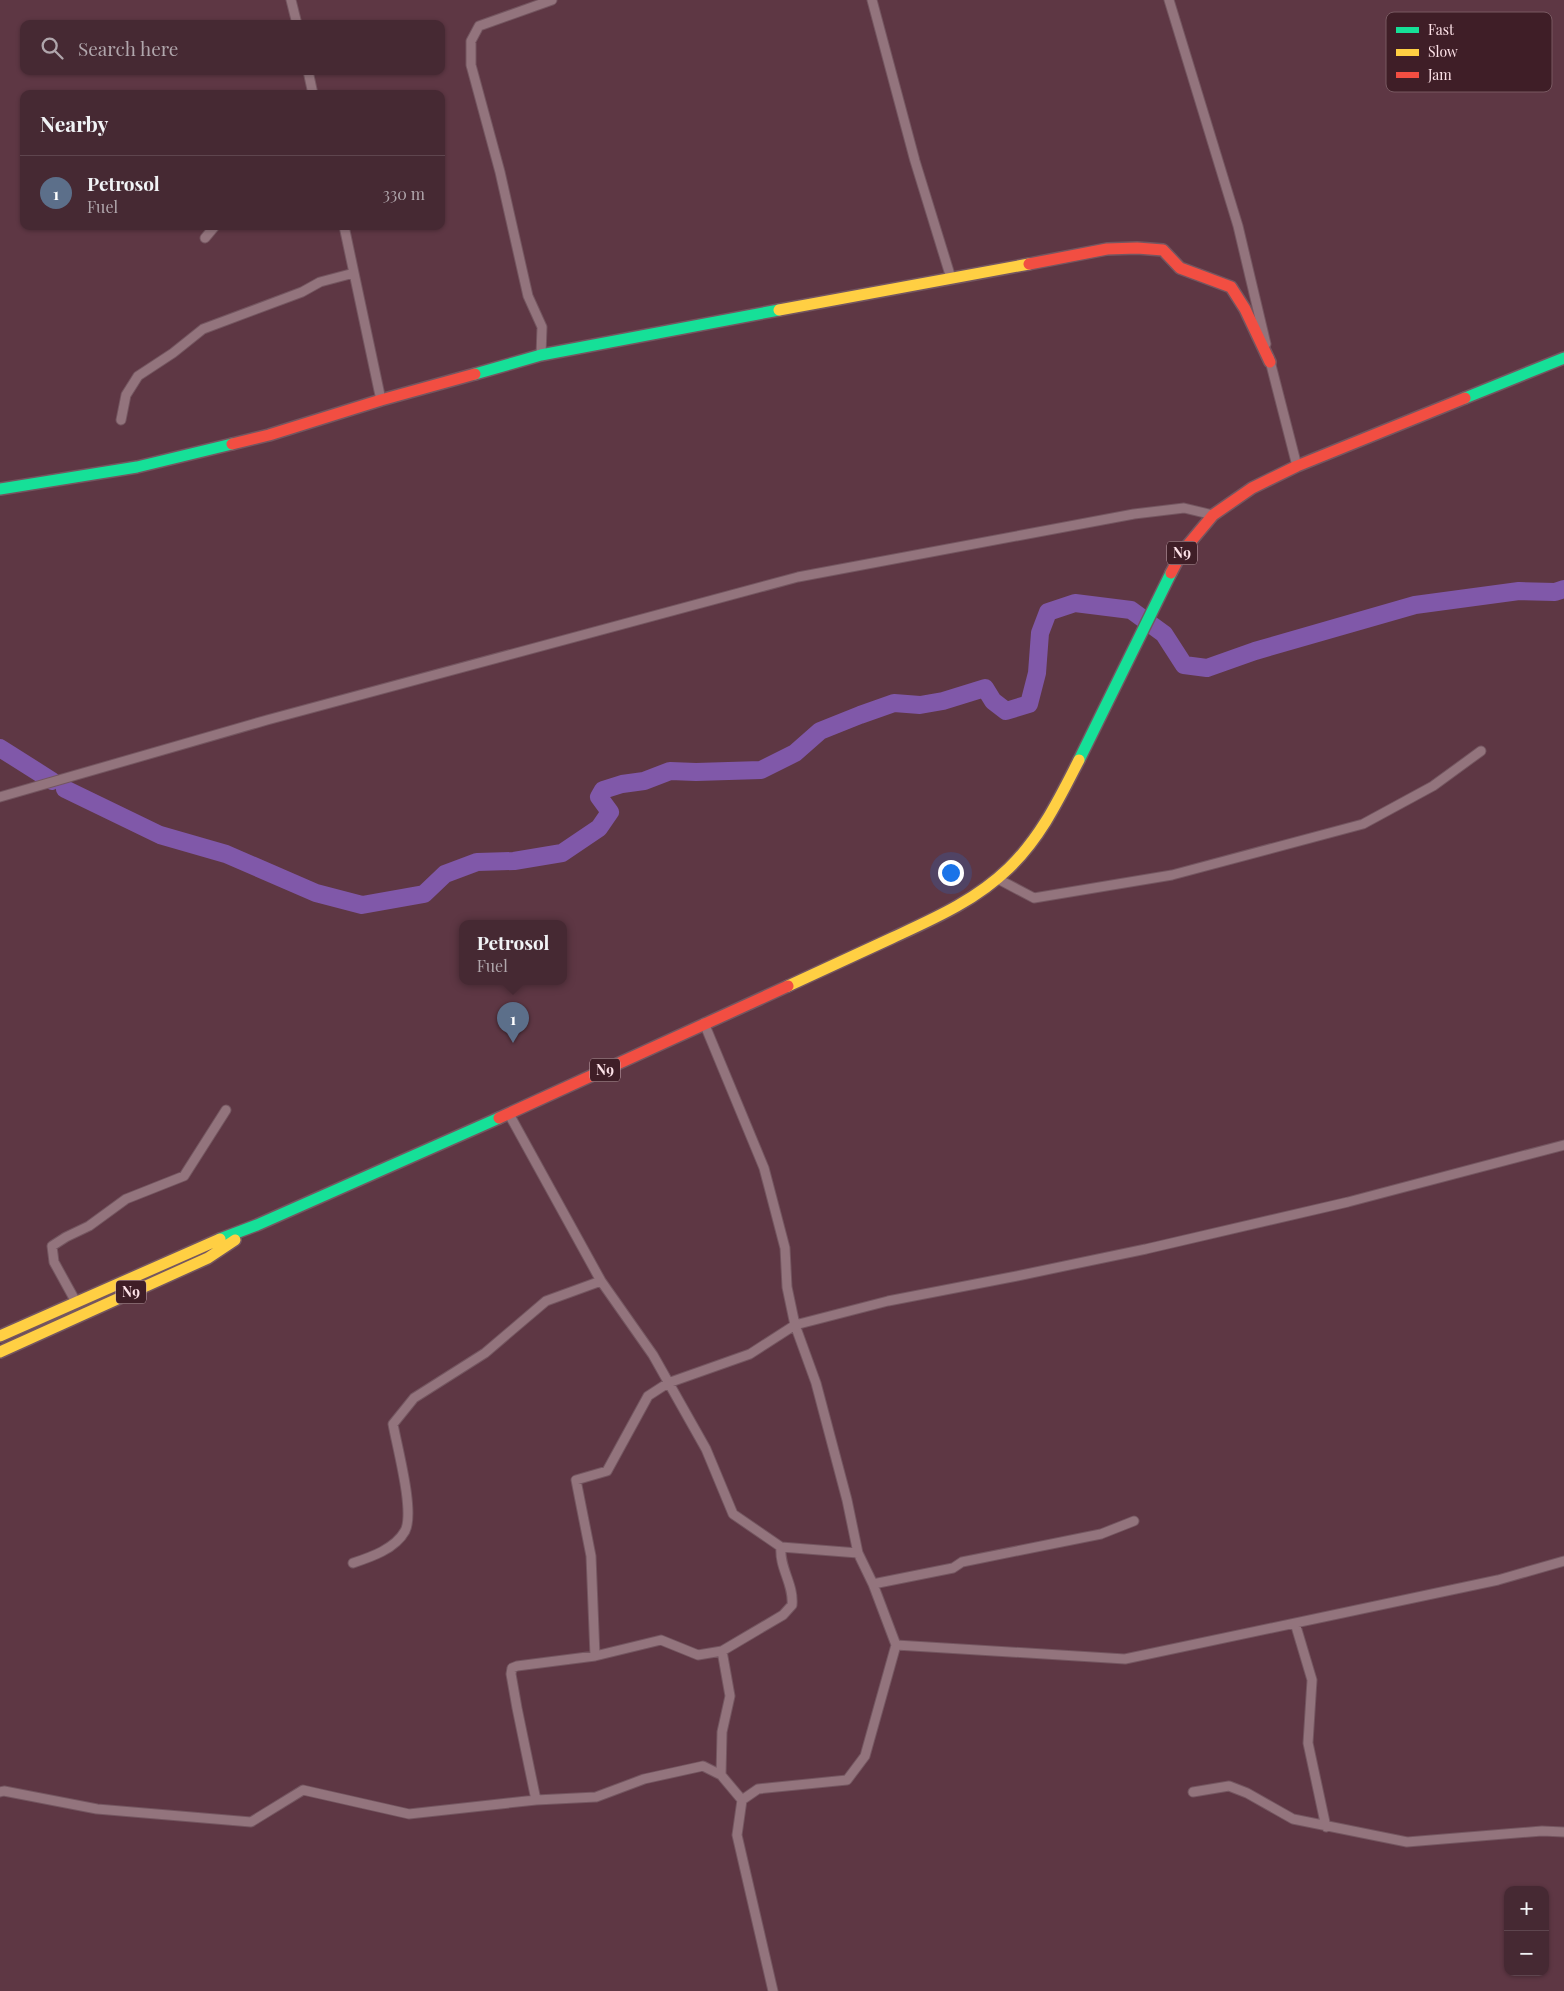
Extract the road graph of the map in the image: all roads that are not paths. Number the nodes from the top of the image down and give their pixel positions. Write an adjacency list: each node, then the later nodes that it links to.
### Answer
1 (291, 0): 5 (street)
2 (552, 0): 13 (street)
3 (872, 0): 12 (street)
4 (1169, 0): 15 (street)
5 (296, 20)
6 (309, 75): 7 (street)
7 (312, 90)
8 (212, 230): 10 (street)
9 (345, 230): 11 (street)
10 (205, 238)
11 (354, 273): 16 (street); 17 (street)
12 (952, 278): 13 (main road); 15 (main road)
13 (541, 356): 16 (main road)
14 (1564, 358): 18 (main road, N9)
15 (1270, 362): 18 (street)
16 (382, 400): 19 (main road)
17 (121, 420)
18 (1297, 466): 20 (main road, N9)
19 (0, 489)
20 (1212, 515): 22 (street); 23 (main road, N9)
21 (1481, 751): 23 (street)
22 (0, 798)
23 (998, 879): 24 (main road, N9)
24 (704, 1024): 26 (main road, N9); 31 (street)
25 (226, 1110): 30 (street)
26 (509, 1114): 28 (main road, N9); 29 (street)
27 (1564, 1145): 31 (street)
28 (257, 1224): 30 (main road, N9); 33 (main road, N9)
29 (601, 1281): 34 (street); 39 (street)
30 (76, 1302): 32 (main road, N9)
31 (795, 1325): 34 (street); 37 (street)
32 (0, 1336)
33 (0, 1352)
34 (668, 1383): 36 (street); 44 (street)
35 (1134, 1521): 40 (street)
36 (781, 1547): 37 (street); 43 (street)
37 (858, 1553): 40 (street)
38 (1564, 1562): 41 (street)
39 (353, 1563)
40 (874, 1584): 42 (street)
41 (1295, 1623): 42 (street); 50 (street)
42 (896, 1645): 49 (street)
43 (722, 1651): 44 (street); 45 (street)
44 (595, 1656): 48 (street)
45 (721, 1774): 48 (street); 49 (street)
46 (0, 1792): 48 (street)
47 (1193, 1792): 50 (street)
48 (536, 1800)
49 (742, 1800): 52 (street)
50 (1326, 1827): 51 (street)
51 (1564, 1832)
52 (773, 1991)

